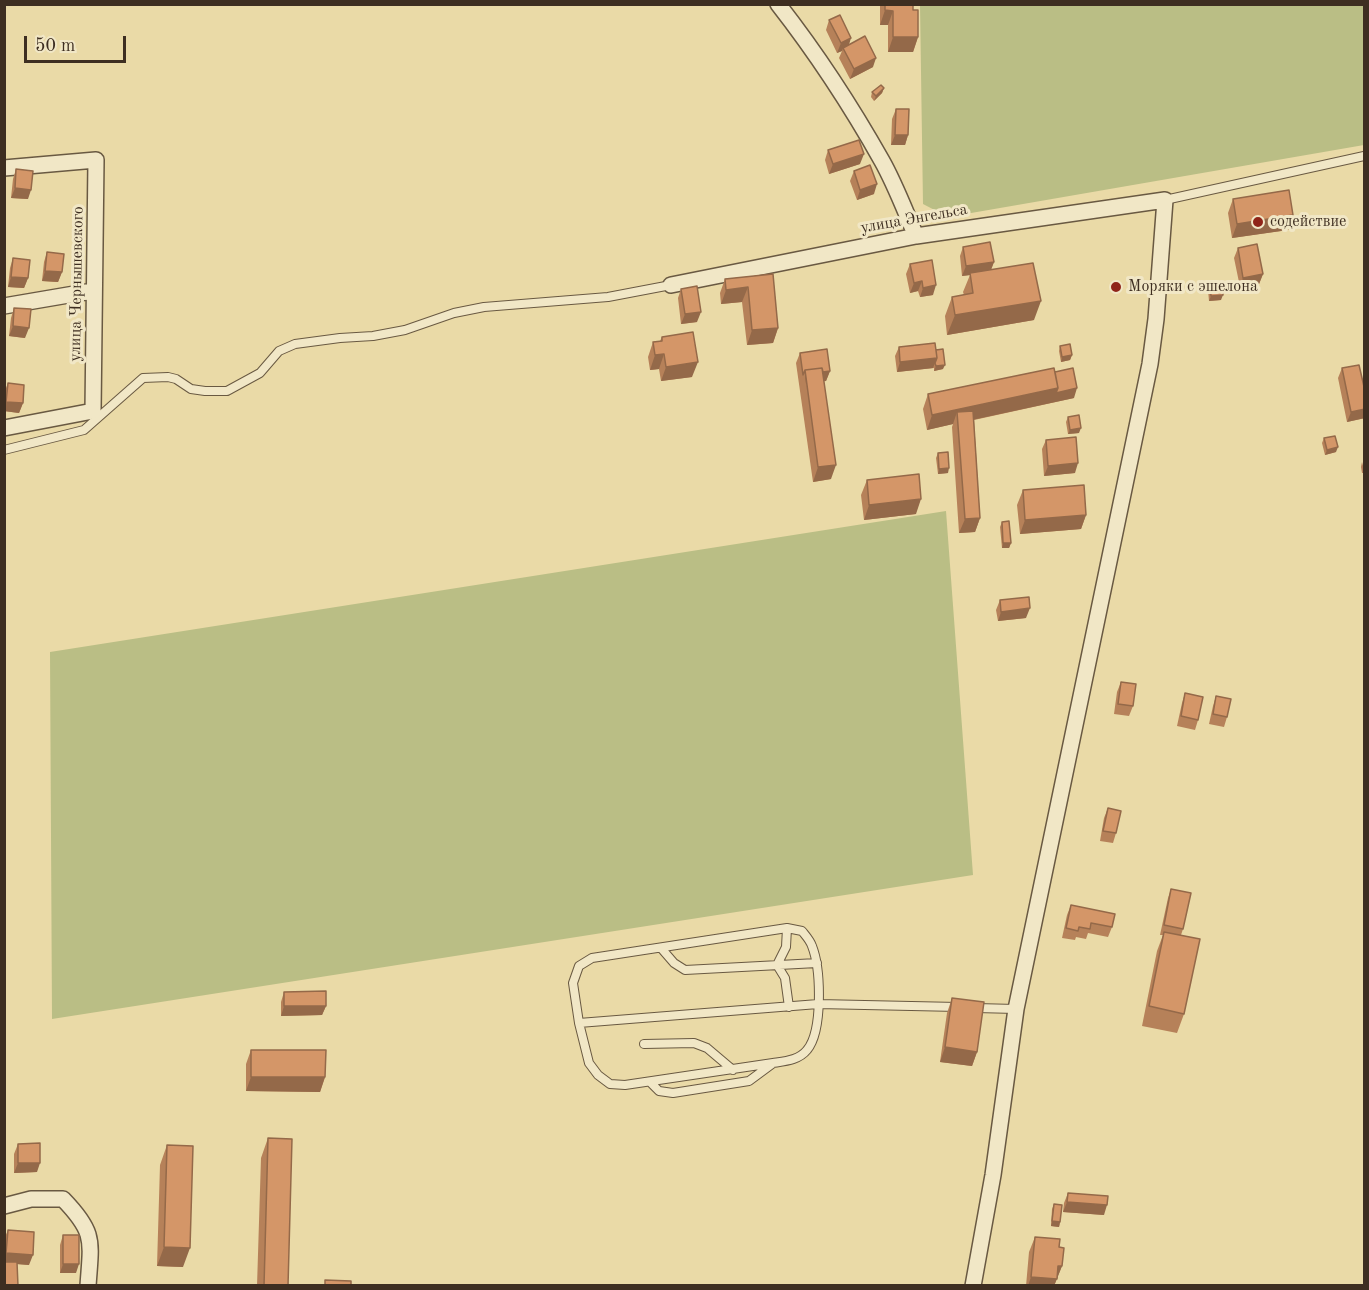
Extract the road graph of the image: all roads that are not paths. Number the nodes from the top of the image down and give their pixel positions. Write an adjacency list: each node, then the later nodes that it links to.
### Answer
1 (778, 4): 5 (street)
2 (1365, 156): 4 (lane)
3 (4, 168): 9 (street, улица Чернышевского)
4 (1165, 200): 5 (street, улица Энгельса); 17 (street)
5 (916, 236): 6 (street, улица Энгельса)
6 (671, 285): 10 (lane)
7 (86, 292): 8 (street)
8 (4, 306)
9 (4, 428)
10 (4, 450)
11 (787, 928): 12 (lane); 13 (lane); 14 (lane)
12 (662, 948): 14 (lane); 18 (lane)
13 (817, 963): 14 (lane); 15 (lane)
14 (777, 965): 16 (lane)
15 (818, 1005): 16 (lane); 17 (lane); 20 (lane)
16 (789, 1007): 18 (lane)
17 (1016, 1009): 25 (street)
18 (579, 1023): 22 (lane)
19 (644, 1044): 21 (lane)
20 (773, 1063): 21 (lane); 22 (lane)
21 (733, 1070): 22 (lane)
22 (650, 1082)
23 (4, 1206): 24 (street)
24 (88, 1286)
25 (973, 1286)

